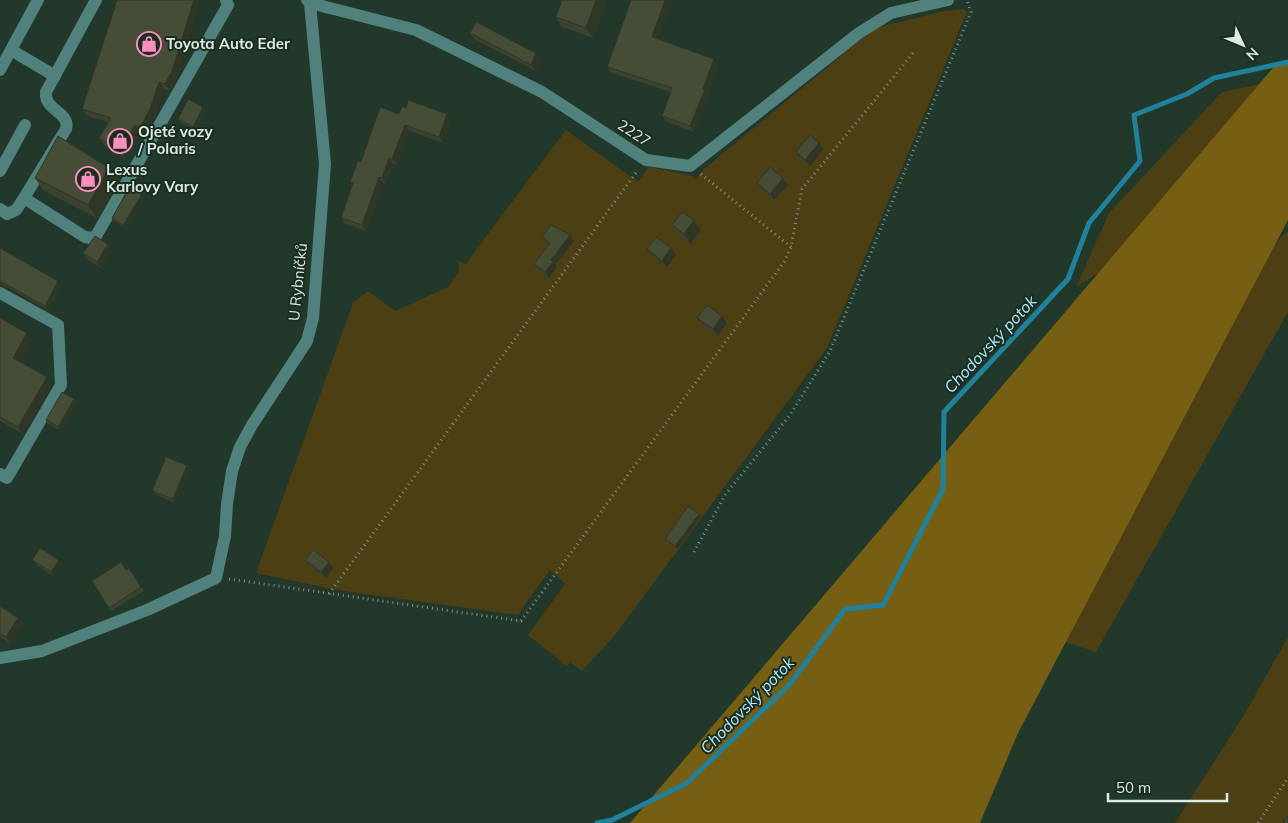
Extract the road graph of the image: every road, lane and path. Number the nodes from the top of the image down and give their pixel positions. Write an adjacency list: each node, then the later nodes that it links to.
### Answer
1 (38, 0): 7 (street)
2 (96, 0): 10 (street)
3 (226, 0): 15 (street)
4 (948, 0): 13 (street)
5 (968, 0): 20 (path)
6 (308, 2): 12 (street, 2227); 21 (street, U Rybníčků)
7 (11, 50): 9 (street); 10 (street)
8 (914, 52): 17 (path)
9 (0, 70)
10 (55, 76): 15 (street)
11 (25, 124): 14 (street)
12 (646, 160): 13 (street, 2227); 22 (path)
13 (690, 166): 17 (path)
14 (0, 171)
15 (24, 198): 16 (street)
16 (0, 209)
17 (791, 248): 22 (path)
18 (0, 293): 19 (street)
19 (0, 474)
20 (694, 552)
21 (216, 578): 22 (path); 23 (street)
22 (329, 594)
23 (0, 658)
24 (1288, 778): 25 (path)
25 (1258, 823)

